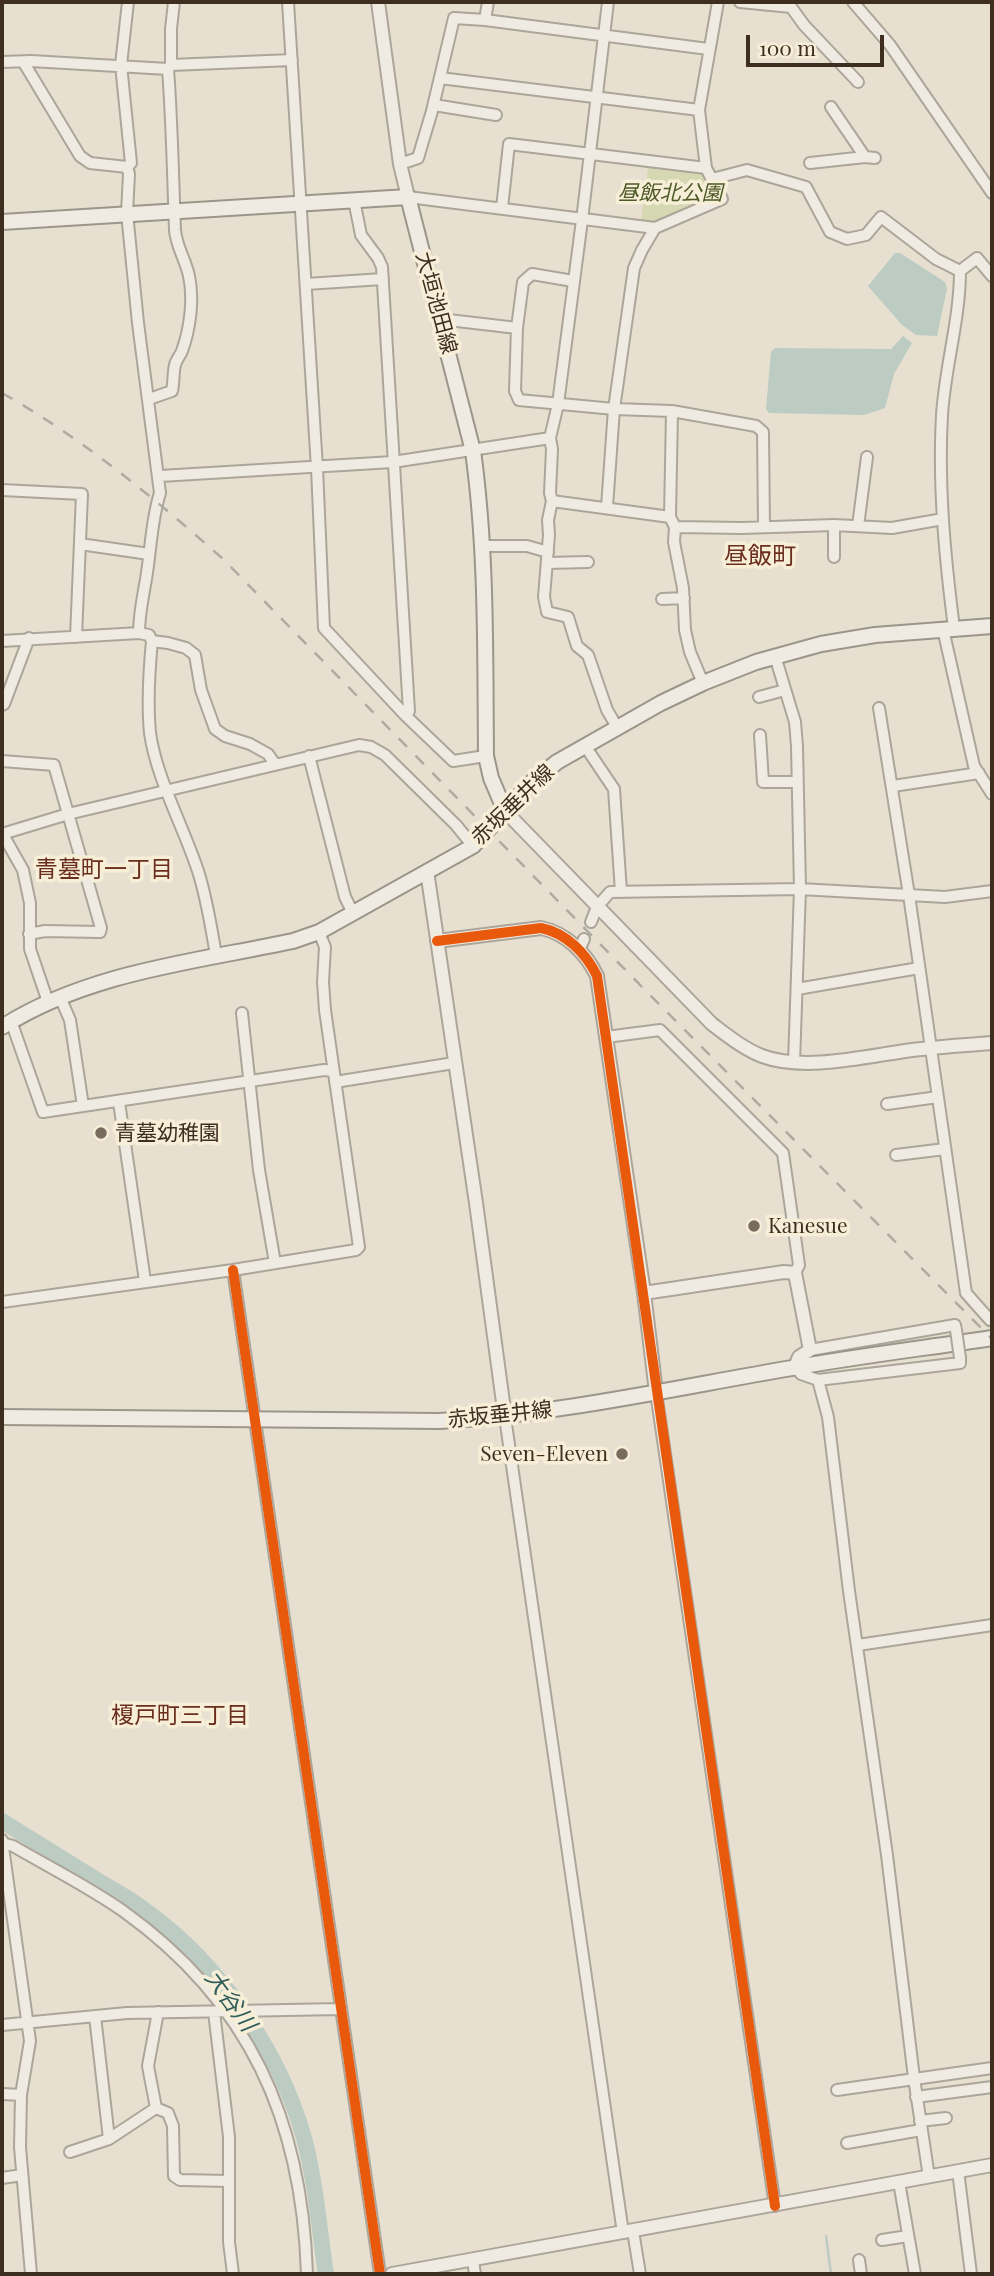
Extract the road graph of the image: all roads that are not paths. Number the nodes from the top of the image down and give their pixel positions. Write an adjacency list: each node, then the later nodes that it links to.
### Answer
1 (128, 2): 16 (street)
2 (174, 2): 17 (street)
3 (288, 2): 13 (street)
4 (379, 2): 27 (street)
5 (488, 2): 10 (street)
6 (608, 2): 11 (street)
7 (718, 2): 12 (street)
8 (740, 2): 19 (street)
9 (853, 2): 31 (street)
10 (485, 20): 11 (street); 18 (street)
11 (603, 34): 12 (street); 20 (street)
12 (708, 49): 23 (street)
13 (292, 60): 17 (street); 34 (street)
14 (2, 62): 15 (street)
15 (24, 63): 16 (street); 28 (street)
16 (121, 65): 17 (street); 28 (street)
17 (170, 67): 36 (street)
18 (440, 78): 20 (street); 21 (street)
19 (858, 82)
20 (596, 98): 23 (street); 25 (street)
21 (434, 105): 24 (street); 27 (street)
22 (831, 107): 26 (street)
23 (699, 110): 29 (street)
24 (496, 115)
25 (591, 154): 29 (street); 35 (street); 38 (street)
26 (810, 163)
27 (400, 164): 32 (street)
28 (127, 167): 37 (street)
29 (706, 168): 30 (street)
30 (712, 179): 40 (street); 41 (street)
31 (992, 193)
32 (408, 197): 33 (main road); 35 (street); 46 (main road, 大垣池田線)
33 (354, 200): 34 (main road); 43 (street)
34 (301, 203): 36 (main road); 45 (street)
35 (502, 208): 38 (street)
36 (175, 211): 37 (main road); 48 (street)
37 (127, 213): 39 (main road); 48 (street)
38 (582, 220): 40 (street); 44 (street)
39 (2, 222)
40 (655, 228): 50 (street)
41 (960, 271): 42 (street); 61 (street)
42 (992, 276)
43 (383, 279): 45 (street); 55 (street)
44 (573, 281): 47 (street); 49 (street)
45 (306, 284): 56 (street)
46 (440, 319): 47 (street); 53 (main road, 大垣池田線)
47 (517, 328): 49 (street)
48 (149, 399): 57 (street)
49 (558, 404): 50 (street); 52 (street)
50 (614, 409): 51 (street); 60 (street)
51 (672, 411): 62 (street); 65 (street)
52 (550, 438): 53 (street); 59 (street)
53 (473, 451): 55 (street); 67 (main road, 大垣池田線)
54 (867, 457): 64 (street)
55 (393, 462): 56 (street); 87 (street)
56 (317, 468): 57 (street); 87 (street)
57 (160, 476): 68 (street)
58 (2, 490): 66 (street)
59 (552, 501): 60 (street); 69 (street)
60 (607, 507): 62 (street)
61 (943, 519): 64 (street); 75 (street)
62 (672, 522): 65 (street); 72 (street)
63 (834, 524): 64 (street); 65 (street); 70 (street)
64 (858, 526)
65 (764, 527)
66 (80, 544): 68 (street); 77 (street)
67 (482, 547): 69 (street); 92 (main road, 大垣池田線)
68 (149, 554): 76 (street)
69 (547, 557): 71 (street); 88 (street)
70 (834, 557)
71 (588, 562)
72 (684, 598): 73 (street); 82 (street)
73 (662, 599)
74 (992, 625): 75 (main road, 赤坂垂井線)
75 (949, 629): 81 (main road, 赤坂垂井線); 95 (street)
76 (138, 633): 77 (street); 80 (street)
77 (76, 637): 78 (street)
78 (29, 638): 79 (street); 85 (street)
79 (2, 641)
80 (152, 641): 94 (street); 98 (street)
81 (775, 656): 82 (main road, 赤坂垂井線); 83 (street)
82 (703, 683): 88 (main road, 赤坂垂井線)
83 (785, 690): 84 (street); 96 (street)
84 (759, 697)
85 (2, 705)
86 (879, 708): 97 (street)
87 (406, 716): 92 (street)
88 (617, 727): 90 (main road, 赤坂垂井線)
89 (760, 735): 96 (street)
90 (585, 746): 100 (main road, 赤坂垂井線); 107 (street)
91 (309, 756): 94 (street); 103 (street); 110 (street)
92 (486, 756): 100 (main road, 大垣池田線)
93 (2, 761): 101 (street)
94 (275, 764): 98 (street)
95 (979, 774): 97 (street); 99 (street)
96 (797, 782): 105 (street)
97 (893, 786): 108 (street)
98 (167, 790): 101 (street); 115 (street)
99 (992, 794)
100 (505, 811): 103 (main road, 赤坂垂井線); 109 (street)
101 (68, 814): 102 (street); 113 (street)
102 (2, 834): 113 (street)
103 (473, 846): 104 (main road, 赤坂垂井線)
104 (427, 872): 110 (main road, 赤坂垂井線); 114 (street)
105 (800, 889): 107 (street); 108 (street); 117 (street)
106 (992, 891): 108 (street)
107 (621, 892): 109 (street)
108 (909, 895): 116 (street)
109 (597, 907): 111 (street); 124 (street)
110 (353, 913): 112 (main road, 赤坂垂井線)
111 (591, 922)
112 (319, 932): 115 (main road, 赤坂垂井線); 126 (street)
113 (29, 934): 118 (street)
114 (437, 941): 121 (street); 125 (street)
115 (216, 955): 118 (main road, 赤坂垂井線)
116 (919, 968): 117 (street); 123 (street)
117 (797, 989): 124 (street)
118 (54, 999): 120 (main road, 赤坂垂井線); 131 (street)
119 (242, 1013): 127 (street)
120 (7, 1024): 131 (street)
121 (606, 1037): 136 (street); 138 (street)
122 (992, 1043): 123 (street)
123 (931, 1048): 124 (street); 128 (street)
124 (794, 1062)
125 (454, 1063): 126 (street); 147 (street)
126 (334, 1076): 127 (street); 134 (street)
127 (248, 1083): 129 (street); 134 (street)
128 (938, 1097): 130 (street); 132 (street)
129 (119, 1101): 131 (street); 137 (street)
130 (887, 1104)
131 (83, 1106)
132 (945, 1149): 133 (street); 140 (street)
133 (896, 1155)
134 (275, 1263): 135 (street)
135 (233, 1270): 137 (street); 148 (street)
136 (795, 1273): 138 (street); 142 (street)
137 (145, 1281): 139 (street)
138 (644, 1293): 145 (street)
139 (2, 1302)
140 (992, 1320)
141 (992, 1338): 143 (main road, 赤坂垂井線)
142 (810, 1350): 143 (street); 144 (street, bridge)
143 (794, 1367): 144 (street); 145 (main road, 赤坂垂井線)
144 (818, 1380): 150 (street)
145 (656, 1392): 147 (main road, 赤坂垂井線); 178 (street)
146 (2, 1417): 148 (main road, 赤坂垂井線)
147 (505, 1417): 148 (main road, 赤坂垂井線); 179 (street)
148 (255, 1421): 152 (street)
149 (992, 1625): 150 (street)
150 (858, 1645): 159 (street)
151 (2, 1842): 154 (street); 156 (street)
152 (340, 2009): 154 (street); 187 (street)
153 (158, 2012): 154 (street); 155 (street); 165 (street)
154 (223, 2012): 176 (street); 186 (street)
155 (95, 2016): 156 (street); 168 (street)
156 (28, 2022): 157 (street); 163 (street)
157 (2, 2025)
158 (992, 2068): 159 (street)
159 (914, 2078): 161 (street); 164 (street)
160 (992, 2087): 164 (street)
161 (837, 2090)
162 (2, 2094): 163 (street)
163 (21, 2095): 173 (street)
164 (916, 2096): 167 (street)
165 (156, 2108): 168 (street); 176 (street)
166 (946, 2118): 167 (street)
167 (920, 2126): 169 (street); 174 (street)
168 (109, 2139): 170 (street)
169 (847, 2143)
170 (70, 2152)
171 (992, 2165): 172 (street)
172 (958, 2171): 174 (street); 192 (street)
173 (22, 2175): 175 (street); 184 (street)
174 (929, 2177): 177 (street)
175 (2, 2178)
176 (229, 2181): 185 (street)
177 (899, 2182): 178 (street); 180 (street)
178 (775, 2206): 179 (street)
179 (628, 2232): 183 (street); 189 (street)
180 (908, 2236): 181 (street); 191 (street)
181 (882, 2240)
182 (859, 2260): 190 (street)
183 (474, 2268): 188 (street)
184 (31, 2274)
185 (233, 2274)
186 (307, 2274)
187 (380, 2274)
188 (393, 2274)
189 (640, 2274)
190 (861, 2274)
191 (915, 2274)
192 (971, 2274)

